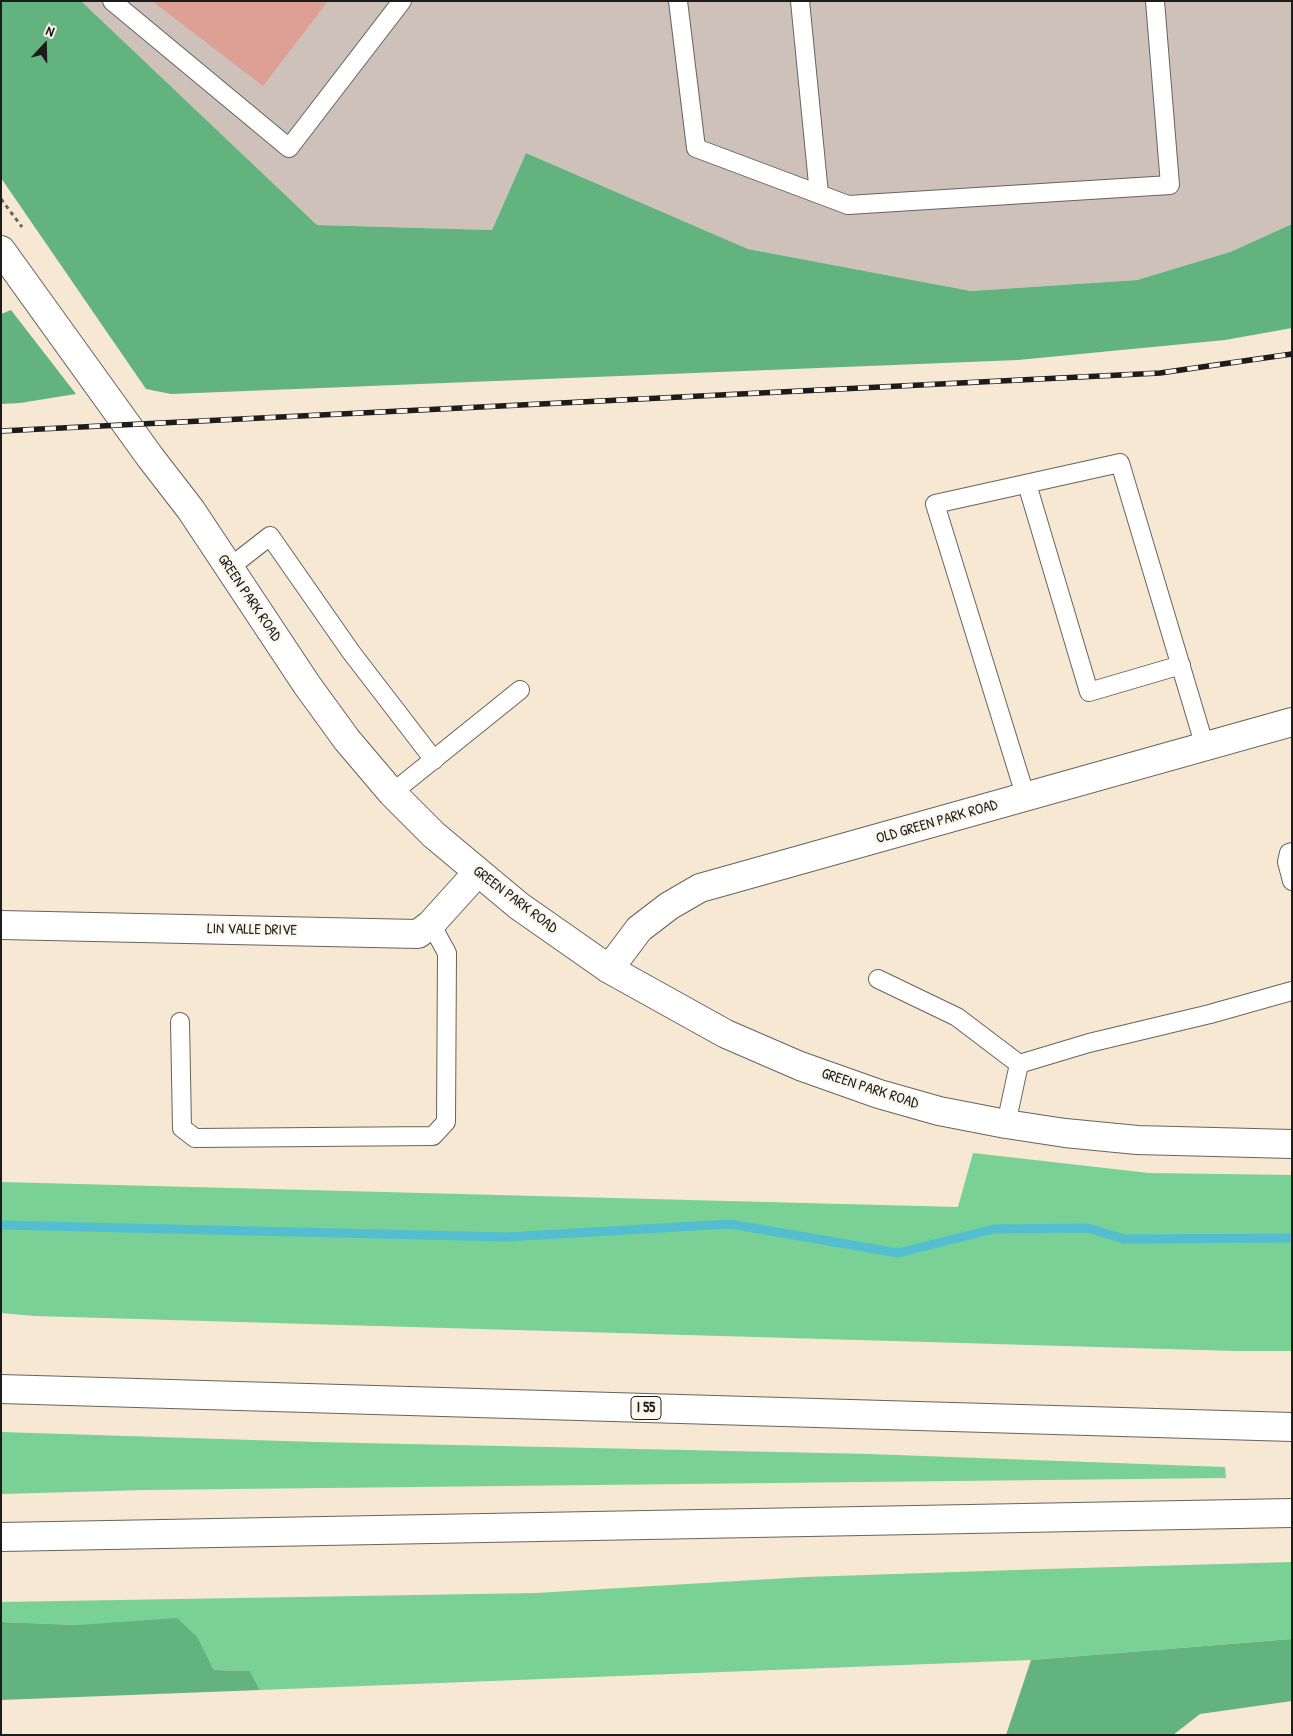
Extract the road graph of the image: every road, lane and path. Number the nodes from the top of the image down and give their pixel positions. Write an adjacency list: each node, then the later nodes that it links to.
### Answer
1 (112, 1): 2 (lane)
2 (402, 1)
3 (678, 1): 6 (lane)
4 (800, 1): 6 (lane)
5 (1155, 1): 6 (lane)
6 (819, 194)
7 (1, 199): 8 (path)
8 (25, 232)
9 (1, 250): 11 (main road, GREEN PARK ROAD)
10 (1027, 484): 12 (lane); 12 (lane); 18 (lane)
11 (229, 568): 16 (lane); 17 (main road, GREEN PARK ROAD)
12 (1181, 666): 15 (lane)
13 (520, 690): 16 (lane)
14 (1292, 722): 15 (main road, OLD GREEN PARK ROAD)
15 (1205, 747): 18 (main road, OLD GREEN PARK ROAD)
16 (434, 760): 17 (lane)
17 (392, 793): 20 (main road, GREEN PARK ROAD)
18 (1026, 798): 24 (main road, OLD GREEN PARK ROAD)
19 (1292, 852): 21 (lane)
20 (477, 873): 22 (main road, LIN VALLE DRIVE); 24 (main road, GREEN PARK ROAD)
21 (1292, 881)
22 (431, 924): 23 (main road, LIN VALLE DRIVE); 27 (lane)
23 (1, 925)
24 (609, 969): 29 (main road, GREEN PARK ROAD)
25 (878, 979): 28 (lane)
26 (1292, 991): 28 (lane)
27 (180, 1022)
28 (1020, 1064): 29 (lane)
29 (1006, 1124): 30 (main road, GREEN PARK ROAD)
30 (1292, 1144)
31 (1, 1389): 32 (main road, I 55)
32 (1292, 1426)
33 (1292, 1513): 34 (main road)
34 (1, 1537)

